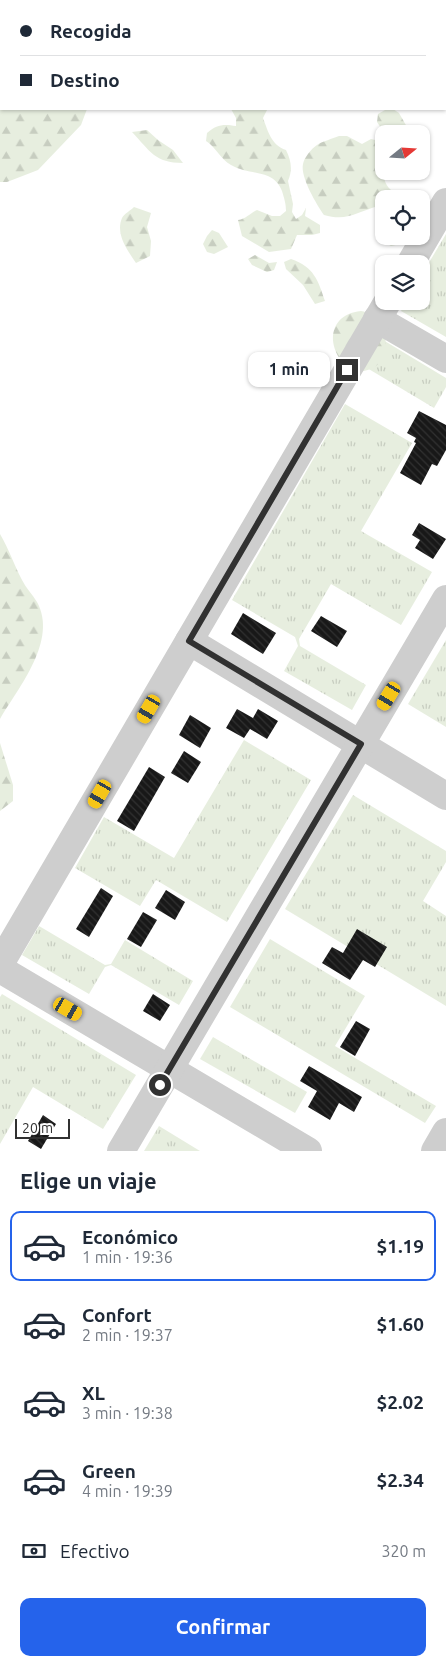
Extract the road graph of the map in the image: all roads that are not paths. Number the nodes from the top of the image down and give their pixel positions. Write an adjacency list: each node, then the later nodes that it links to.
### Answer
1 (446, 202): 2 (street)
2 (415, 255)
3 (382, 310): 4 (street); 6 (street)
4 (446, 359)
5 (446, 599): 7 (street)
6 (189, 641): 7 (street); 9 (street)
7 (361, 744): 8 (street); 11 (street)
8 (446, 796)
9 (0, 964)
10 (0, 969): 11 (street)
11 (170, 1069): 13 (street); 14 (street)
12 (446, 1132): 15 (street)
13 (121, 1151)
14 (308, 1151)
15 (435, 1151)

